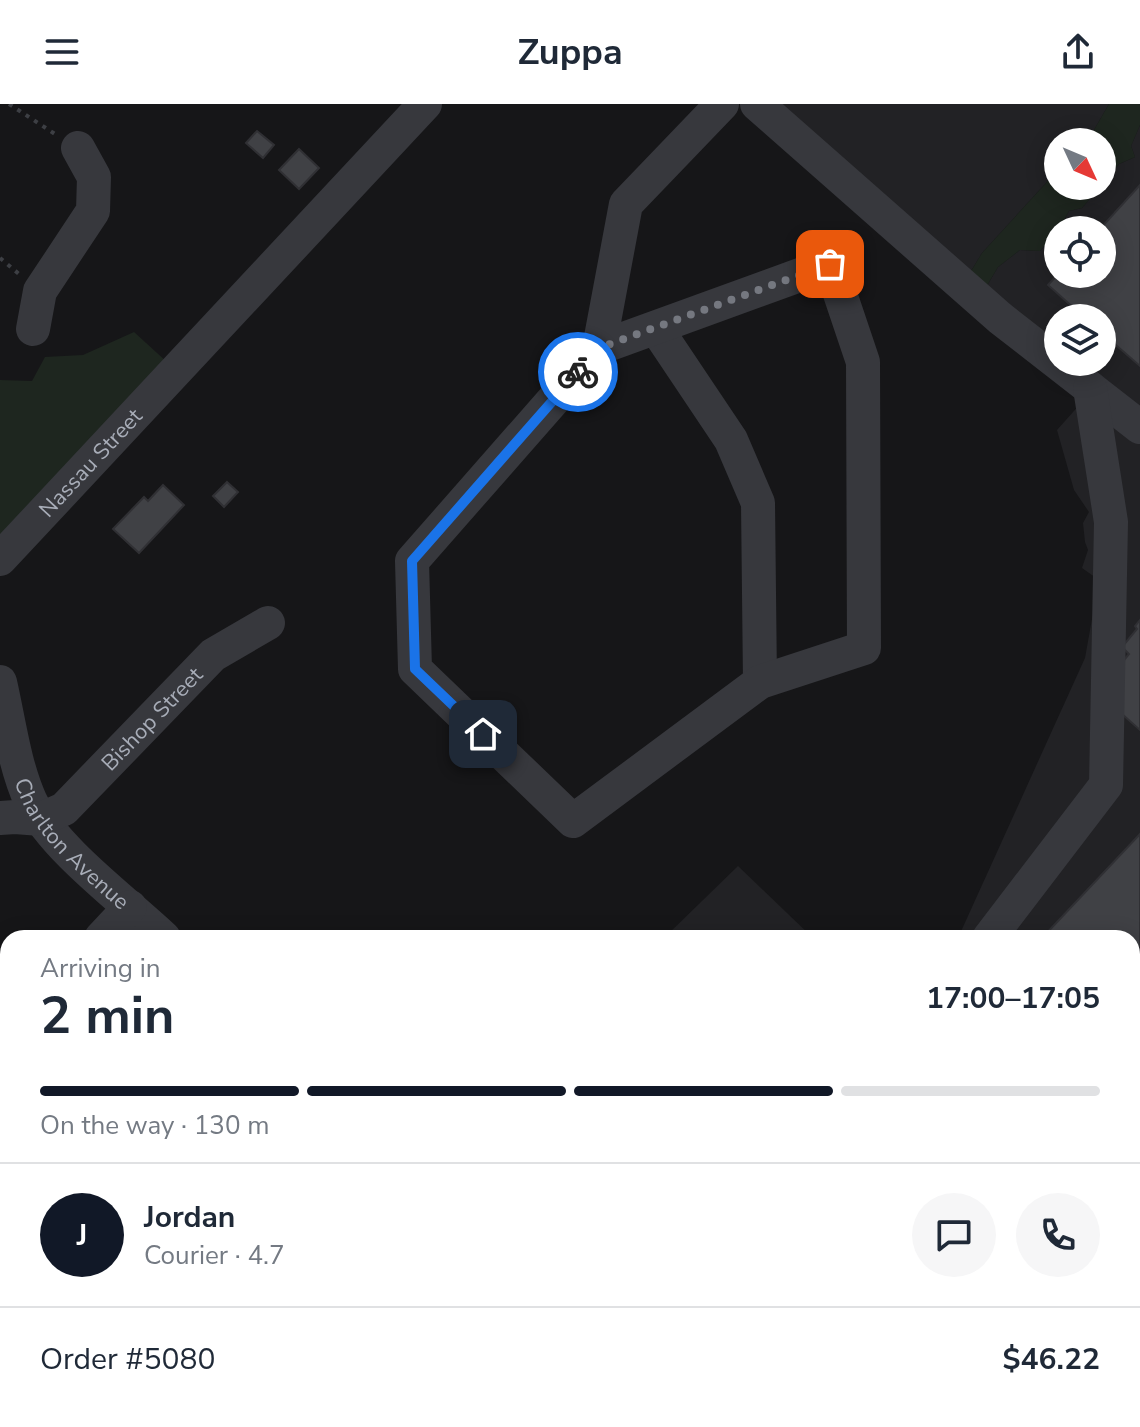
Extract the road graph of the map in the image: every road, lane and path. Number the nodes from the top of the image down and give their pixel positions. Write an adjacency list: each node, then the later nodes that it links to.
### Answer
1 (9, 104): 5 (path)
2 (425, 104): 11 (street, Nassau Street)
3 (722, 104): 8 (street)
4 (757, 104): 9 (street)
5 (78, 148): 7 (street)
6 (656, 328): 8 (street); 14 (street); 14 (street)
7 (33, 329)
8 (599, 348): 14 (street)
9 (1090, 388): 10 (street); 20 (street)
10 (1140, 427)
11 (0, 559)
12 (268, 623): 16 (street, Bishop Street)
13 (0, 682): 16 (street, Charlton Avenue)
14 (760, 682)
15 (0, 818): 16 (street)
16 (41, 819): 17 (street, Charlton Avenue)
17 (130, 907): 18 (street); 19 (street, Charlton Avenue)
18 (108, 930)
19 (155, 930)
20 (995, 930)

